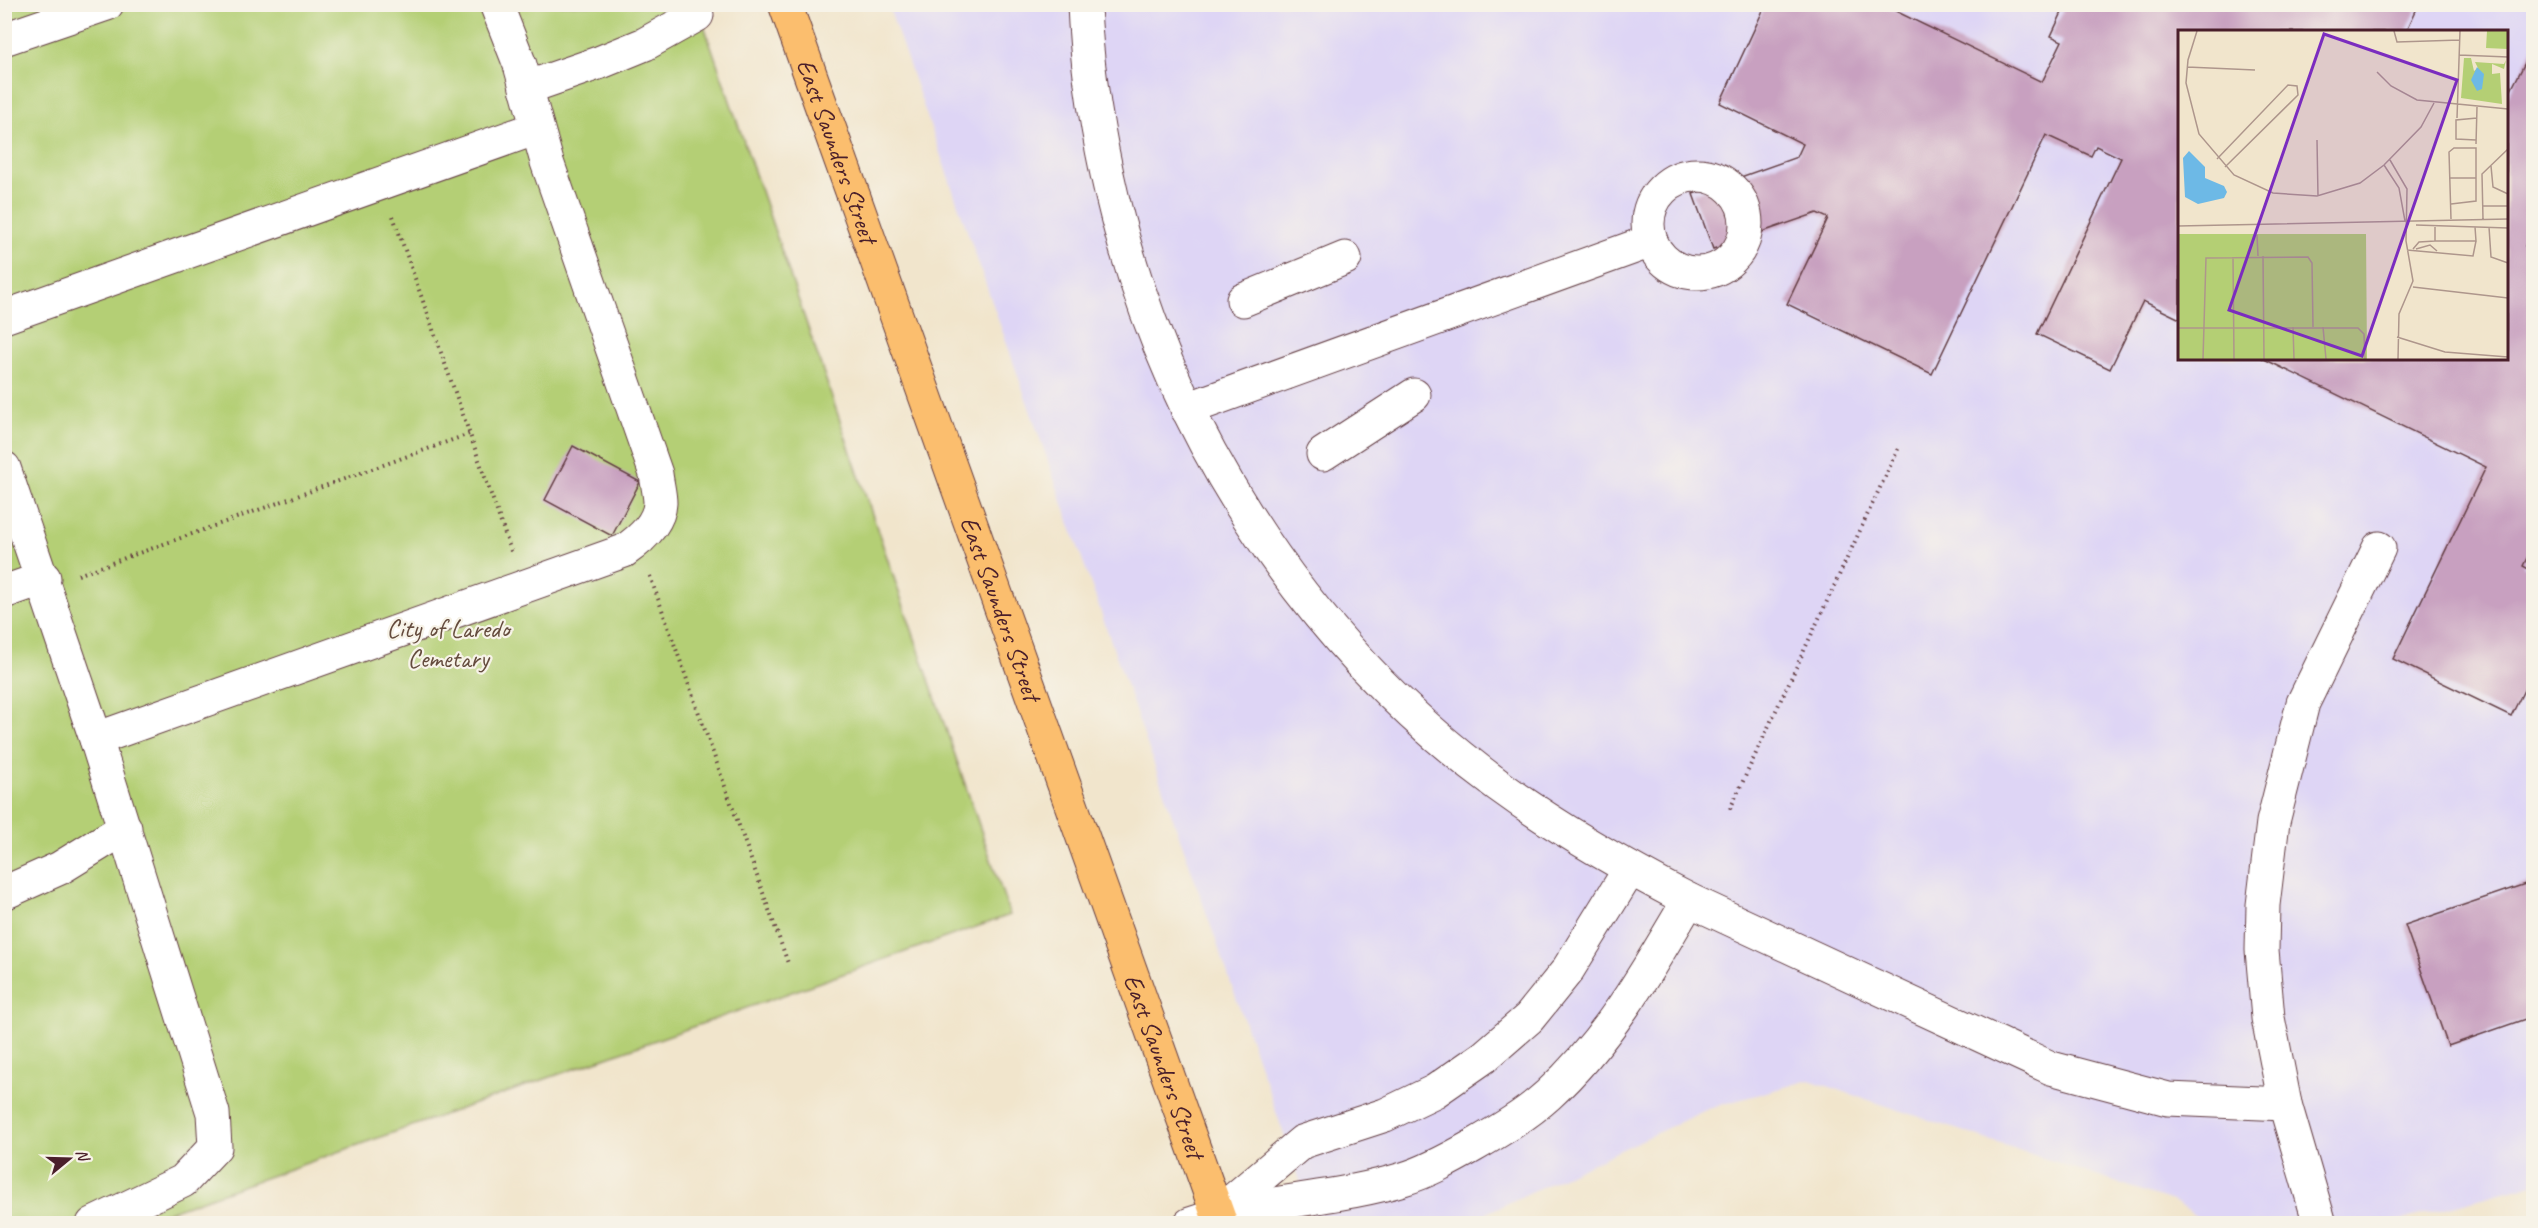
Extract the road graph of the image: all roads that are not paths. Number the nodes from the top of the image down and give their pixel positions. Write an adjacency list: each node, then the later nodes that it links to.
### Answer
1 (107, 4): 6 (street)
2 (496, 4): 7 (street)
3 (785, 4): 26 (main road, East Saunders Street)
4 (1084, 4): 14 (street)
5 (697, 15): 7 (street)
6 (4, 39)
7 (526, 88): 8 (street)
8 (537, 128): 12 (street); 20 (street)
9 (1651, 241): 14 (street)
10 (1345, 258): 11 (street)
11 (1243, 300)
12 (4, 317)
13 (1414, 395): 15 (street)
14 (1187, 409): 22 (street)
15 (1323, 454)
16 (4, 468): 18 (street)
17 (2379, 548): 25 (street)
18 (56, 578): 19 (street); 20 (street)
19 (4, 592)
20 (96, 739): 21 (street)
21 (125, 828): 23 (street); 27 (street)
22 (1630, 869): 24 (street); 26 (street)
23 (4, 893)
24 (1689, 900): 25 (street); 26 (street)
25 (2285, 1104): 28 (street)
26 (1211, 1221)
27 (93, 1224)
28 (2320, 1224)

